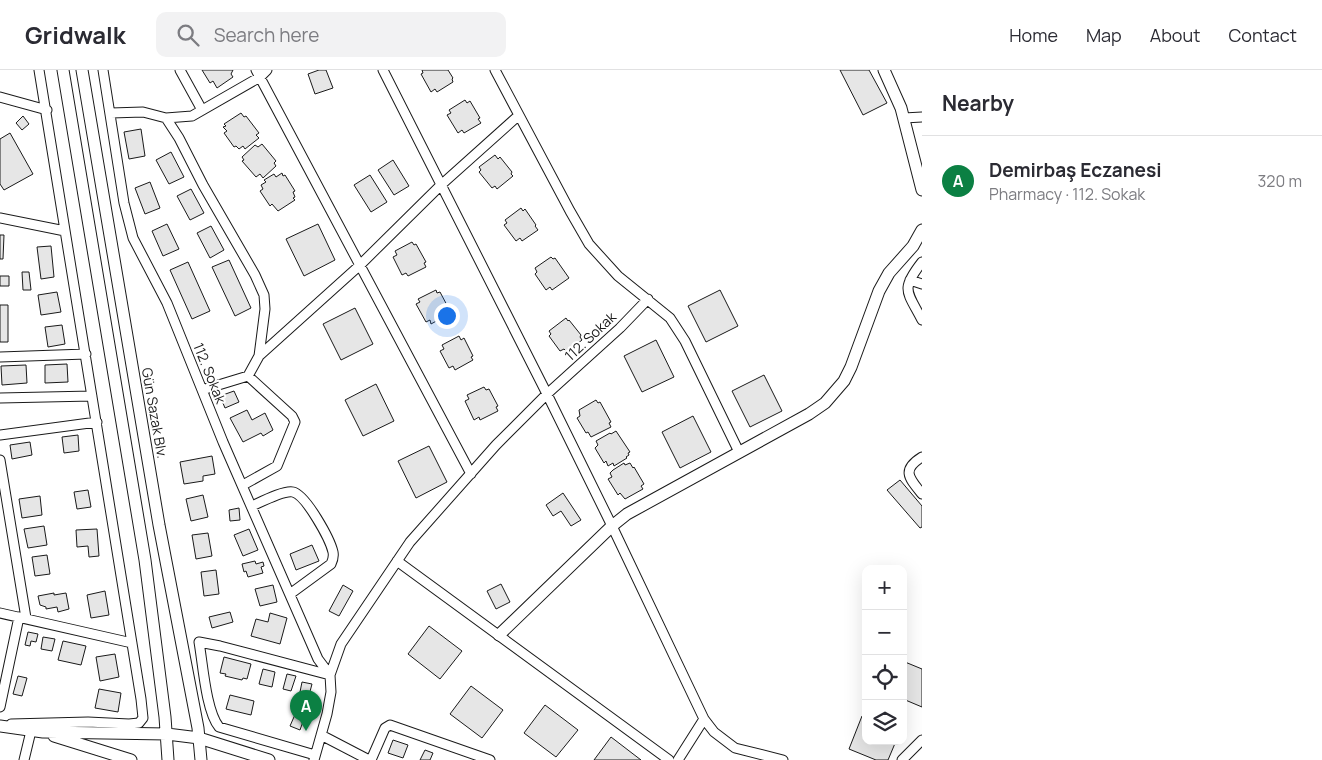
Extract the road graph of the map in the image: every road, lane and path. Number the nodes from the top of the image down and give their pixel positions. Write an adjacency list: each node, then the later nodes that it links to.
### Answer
1 (39, 70): 12 (street)
2 (63, 70): 60 (main road)
3 (82, 70): 62 (main road, Gün Sazak Blv.)
4 (103, 70): 14 (street, 112. Sokak)
5 (180, 70): 13 (street)
6 (267, 70): 10 (street)
7 (383, 70): 19 (street)
8 (495, 70): 15 (street)
9 (884, 70): 18 (main road)
10 (258, 74): 13 (street); 25 (street)
11 (0, 97): 12 (street)
12 (46, 110): 22 (street)
13 (202, 110): 17 (street)
14 (111, 113): 17 (street); 34 (street, 112. Sokak)
15 (518, 116): 19 (street); 28 (street)
16 (922, 117): 18 (street)
17 (166, 118): 31 (street)
18 (904, 118): 20 (main road)
19 (441, 185): 25 (street); 35 (street)
20 (922, 190)
21 (0, 218): 22 (street)
22 (66, 231): 30 (street)
23 (921, 236): 40 (main road)
24 (922, 262): 26 (street)
25 (359, 266): 31 (street); 43 (street)
26 (910, 280): 27 (street); 29 (street)
27 (922, 284)
28 (648, 299): 35 (street, 112. Sokak); 40 (street)
29 (922, 319)
30 (86, 354): 32 (street); 36 (street)
31 (259, 356): 33 (street)
32 (0, 357)
33 (248, 376): 34 (street); 44 (street)
34 (202, 390): 44 (street, 112. Sokak)
35 (547, 394): 43 (street, 112. Sokak); 47 (street)
36 (92, 396): 37 (street); 38 (street)
37 (0, 398)
38 (96, 422): 39 (street); 53 (street)
39 (0, 435)
40 (739, 452): 47 (main road)
41 (922, 457): 45 (street)
42 (0, 460): 51 (street)
43 (471, 474): 48 (street, 112. Sokak)
44 (243, 485): 46 (street, 112. Sokak)
45 (922, 494)
46 (252, 506): 49 (street, 112. Sokak); 49 (street)
47 (612, 526): 52 (main road); 56 (street)
48 (397, 561): 52 (street); 54 (street, 112. Sokak)
49 (290, 594): 54 (street, 112. Sokak)
50 (0, 613): 51 (street)
51 (23, 618): 53 (street); 55 (street)
52 (499, 635): 72 (street)
53 (132, 643): 57 (street)
54 (330, 675): 61 (street, 112. Sokak); 64 (street)
55 (0, 707)
56 (704, 719): 73 (street); 74 (street)
57 (0, 725): 58 (main road)
58 (31, 731): 59 (main road); 65 (street)
59 (43, 732): 60 (main road); 66 (main road)
60 (167, 734): 62 (main road); 67 (main road)
61 (321, 735): 64 (street, 112. Sokak); 70 (street)
62 (199, 738): 68 (main road, Gün Sazak Blv.); 69 (main road)
63 (922, 740): 75 (street)
64 (315, 758)
65 (24, 760)
66 (131, 760)
67 (168, 760)
68 (201, 760)
69 (264, 760)
70 (370, 760): 71 (street)
71 (490, 760)
72 (669, 760)
73 (678, 760)
74 (783, 760)
75 (902, 760)

